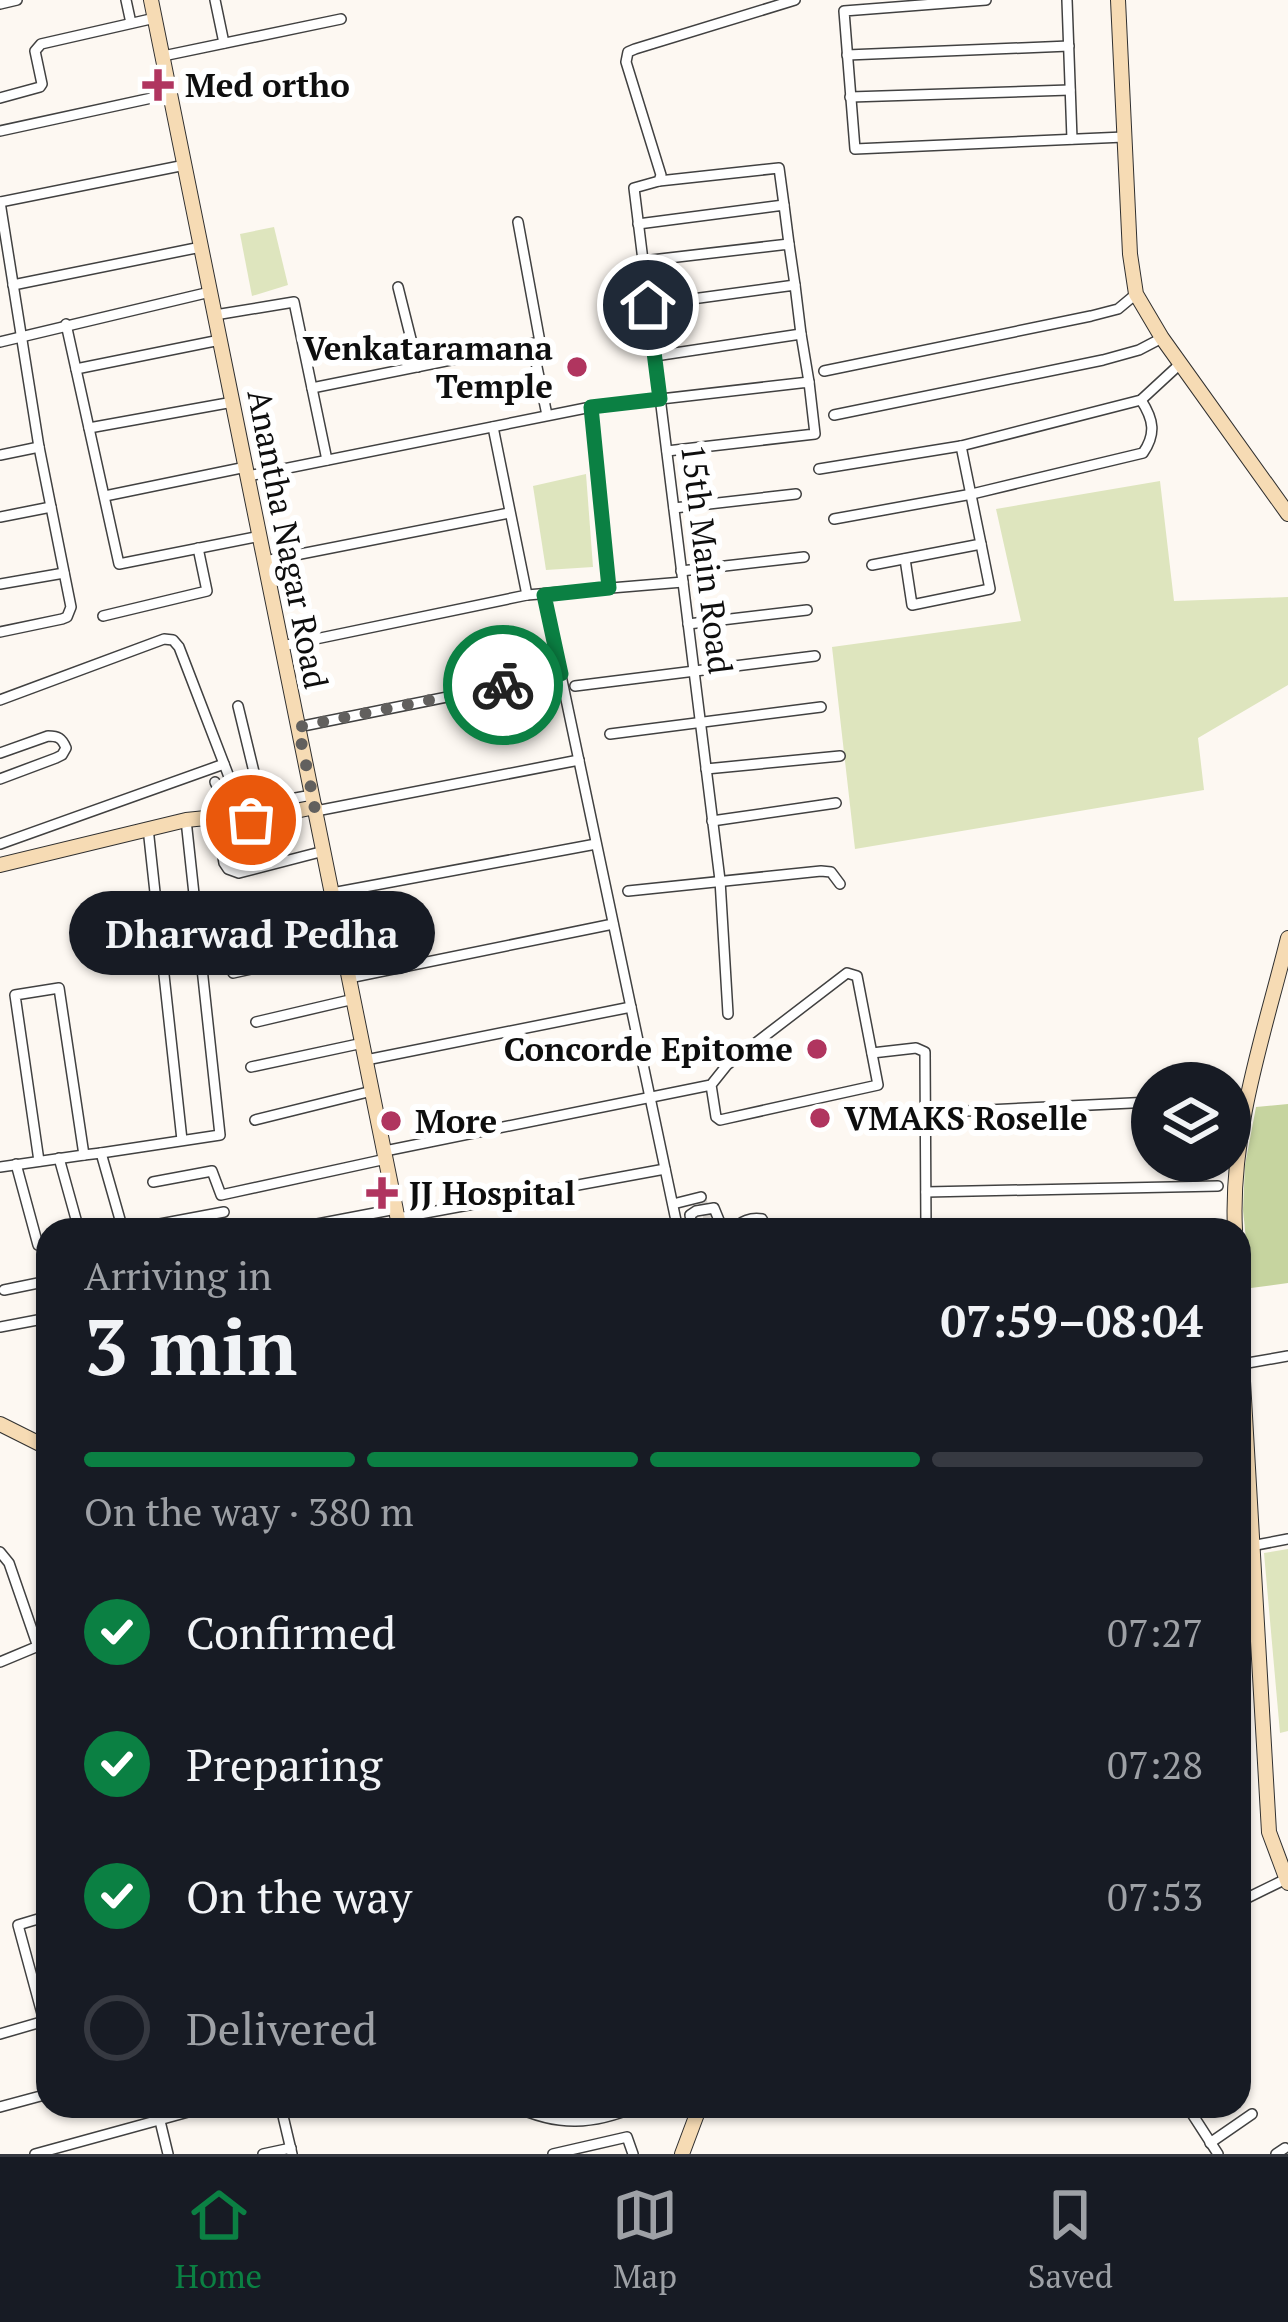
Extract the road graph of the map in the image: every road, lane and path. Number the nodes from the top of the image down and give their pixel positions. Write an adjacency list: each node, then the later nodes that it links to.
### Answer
1 (17, 0): 9 (street)
2 (126, 0): 13 (street)
3 (151, 0): 11 (street, Anantha Nagar Road)
4 (215, 0): 14 (street)
5 (795, 0): 26 (street)
6 (986, 0): 10 (street)
7 (1067, 0): 15 (street)
8 (1118, 0): 23 (street)
9 (0, 4)
10 (842, 5): 16 (street)
11 (155, 18): 13 (street); 17 (street, Anantha Nagar Road)
12 (341, 19): 14 (street)
13 (131, 23): 21 (street)
14 (224, 43): 17 (street)
15 (1069, 46): 16 (street); 18 (street)
16 (847, 55): 20 (street)
17 (163, 56): 19 (street, Anantha Nagar Road)
18 (1070, 90): 20 (street); 24 (street)
19 (170, 94): 22 (street); 25 (street, Anantha Nagar Road)
20 (850, 97): 24 (street)
21 (0, 98)
22 (0, 131)
23 (1124, 137): 24 (street); 38 (street)
24 (1072, 139)
25 (184, 165): 27 (street); 32 (street, Anantha Nagar Road)
26 (658, 181): 28 (street); 30 (street)
27 (0, 202): 34 (street)
28 (784, 205): 30 (street); 31 (street)
29 (518, 222): 50 (street)
30 (638, 224): 33 (street, 15th Main Road)
31 (789, 244): 33 (street); 35 (street)
32 (201, 248): 34 (street); 37 (street, Anantha Nagar Road)
33 (643, 261): 39 (street, 15th Main Road)
34 (14, 285): 43 (street)
35 (795, 285): 39 (street); 42 (street)
36 (398, 287): 50 (street)
37 (210, 292): 40 (street, Anantha Nagar Road); 41 (street)
38 (1136, 294): 44 (street); 52 (street)
39 (648, 305): 48 (street, 15th Main Road)
40 (215, 315): 45 (street, Anantha Nagar Road); 54 (street)
41 (66, 324): 43 (street); 51 (street)
42 (801, 334): 48 (street); 53 (street)
43 (22, 336): 46 (street); 64 (street)
44 (1162, 338): 49 (street); 60 (street)
45 (220, 340): 51 (street); 57 (street, Anantha Nagar Road)
46 (0, 341)
47 (532, 348): 59 (street)
48 (655, 356): 55 (street, 15th Main Road)
49 (1180, 364): 56 (street); 76 (street)
50 (418, 367): 54 (street)
51 (76, 369): 62 (street)
52 (824, 371)
53 (809, 382): 55 (street); 65 (street)
54 (312, 388): 67 (street)
55 (660, 399): 58 (street); 65 (street, 15th Main Road)
56 (1141, 400): 63 (street); 71 (street)
57 (232, 401): 62 (street); 69 (street, Anantha Nagar Road)
58 (591, 407): 59 (street); 89 (street)
59 (547, 415): 61 (street)
60 (834, 416)
61 (494, 427): 67 (street); 75 (street)
62 (89, 428): 72 (street)
63 (962, 446): 68 (street); 71 (street)
64 (39, 448): 66 (street); 73 (street)
65 (667, 452): 74 (street, 15th Main Road)
66 (0, 455)
67 (327, 460): 69 (street)
68 (819, 469)
69 (247, 471): 72 (street); 79 (street, Anantha Nagar Road)
70 (796, 494): 74 (street)
71 (972, 494): 78 (street); 80 (street)
72 (104, 496): 81 (street)
73 (51, 507): 77 (street); 86 (street)
74 (674, 508): 87 (street, 15th Main Road)
75 (509, 513): 84 (street); 90 (street)
76 (1288, 514)
77 (0, 517)
78 (834, 519)
79 (260, 536): 81 (street); 84 (street, Anantha Nagar Road)
80 (981, 544): 83 (street); 83 (street)
81 (198, 548): 93 (street)
82 (804, 557): 87 (street)
83 (904, 559): 85 (street)
84 (265, 561): 96 (street, Anantha Nagar Road)
85 (872, 565)
86 (64, 573): 88 (street); 95 (street)
87 (682, 577): 89 (street); 94 (street, 15th Main Road)
88 (0, 584)
89 (609, 588): 91 (street)
90 (527, 595): 91 (street); 96 (street)
91 (544, 595): 99 (street)
92 (807, 610): 94 (street)
93 (103, 616)
94 (688, 624): 98 (street, 15th Main Road)
95 (0, 632)
96 (282, 646): 105 (street, Anantha Nagar Road)
97 (815, 656): 98 (street)
98 (694, 673): 100 (street); 104 (street, 15th Main Road)
99 (561, 674): 105 (street); 109 (street)
100 (575, 686)
101 (0, 700): 110 (street)
102 (238, 706): 115 (street)
103 (821, 707): 104 (street)
104 (700, 724): 106 (street); 111 (street, 15th Main Road)
105 (298, 727): 116 (street, Anantha Nagar Road)
106 (610, 734)
107 (0, 753): 112 (street)
108 (840, 756): 111 (street)
109 (579, 760): 116 (street); 123 (street)
110 (224, 764): 117 (street); 122 (street)
111 (706, 769): 120 (street, 15th Main Road)
112 (0, 779)
113 (215, 782): 117 (street)
114 (836, 803): 120 (street)
115 (262, 805): 116 (street); 117 (street)
116 (314, 805): 117 (street); 124 (street, Anantha Nagar Road)
117 (243, 814): 118 (street)
118 (216, 817): 119 (street); 124 (street)
119 (186, 820): 121 (street); 151 (street)
120 (712, 820): 126 (street, 15th Main Road)
121 (148, 828): 125 (street); 151 (street)
122 (0, 844)
123 (596, 844): 129 (street); 130 (street)
124 (324, 851): 129 (street, Anantha Nagar Road)
125 (0, 865)
126 (719, 880): 127 (street); 128 (street); 138 (street, 15th Main Road)
127 (840, 884)
128 (628, 891)
129 (333, 897): 131 (street); 133 (street, Anantha Nagar Road)
130 (614, 924): 135 (street); 137 (street)
131 (226, 925)
132 (1288, 938): 144 (street)
133 (343, 948): 134 (street); 135 (street, Anantha Nagar Road)
134 (233, 973)
135 (349, 978): 136 (street, Anantha Nagar Road)
136 (354, 999): 139 (street); 140 (street, Anantha Nagar Road)
137 (631, 1007): 142 (street); 147 (street)
138 (728, 1014)
139 (256, 1022)
140 (362, 1043): 142 (street, Anantha Nagar Road); 143 (street)
141 (872, 1053): 145 (street); 145 (street); 149 (street)
142 (366, 1060): 146 (street, Anantha Nagar Road)
143 (251, 1067)
144 (1251, 1081)
145 (711, 1084): 147 (street)
146 (372, 1091): 150 (street); 154 (street, Anantha Nagar Road)
147 (650, 1098): 154 (street); 159 (street)
148 (1131, 1103): 149 (street)
149 (926, 1113): 163 (street)
150 (255, 1120)
151 (182, 1140): 152 (street)
152 (101, 1153): 153 (street); 169 (street)
153 (84, 1155): 155 (street); 156 (street)
154 (386, 1155): 164 (street); 172 (street, Anantha Nagar Road)
155 (58, 1158): 156 (street); 168 (street)
156 (39, 1161): 157 (street)
157 (16, 1164): 158 (street); 179 (street)
158 (0, 1167)
159 (665, 1169): 166 (street); 173 (street)
160 (153, 1182): 164 (street)
161 (1235, 1182): 178 (street)
162 (1218, 1186): 163 (street)
163 (926, 1192): 177 (street)
164 (221, 1195): 167 (street)
165 (701, 1197): 166 (street)
166 (673, 1204): 174 (street)
167 (224, 1212): 170 (street); 171 (street)
168 (76, 1218)
169 (120, 1218)
170 (192, 1218)
171 (225, 1218)
172 (398, 1218)
173 (403, 1218)
174 (676, 1218)
175 (691, 1218): 176 (street)
176 (718, 1218)
177 (926, 1218)
178 (1234, 1218)
179 (36, 1238)
180 (36, 1283): 181 (street)
181 (4, 1290)
182 (36, 1320): 183 (street)
183 (0, 1327)
184 (1288, 1356): 185 (street)
185 (1251, 1362)
186 (0, 1424): 187 (street)
187 (36, 1442)
188 (1288, 1540): 189 (street)
189 (1251, 1546)
190 (0, 1552): 192 (street)
191 (1251, 1618): 195 (street)
192 (36, 1628)
193 (36, 1648): 194 (street)
194 (0, 1662)
195 (1287, 1881): 196 (street)
196 (1251, 1898)
197 (36, 1920): 198 (street)
198 (36, 1986)
199 (36, 2023): 200 (street)
200 (0, 2034)
201 (36, 2098): 202 (street)
202 (0, 2108)
203 (170, 2118): 210 (street)
204 (284, 2118): 212 (street)
205 (552, 2118): 206 (street)
206 (610, 2118)
207 (696, 2118): 218 (street)
208 (1194, 2118): 211 (street)
209 (1246, 2118): 211 (street)
210 (160, 2121): 213 (street); 214 (street)
211 (1210, 2143): 219 (street)
212 (292, 2151): 215 (street)
213 (35, 2154)
214 (168, 2154)
215 (263, 2154)
216 (553, 2154): 217 (street)
217 (633, 2154)
218 (682, 2154)
219 (1218, 2154)

